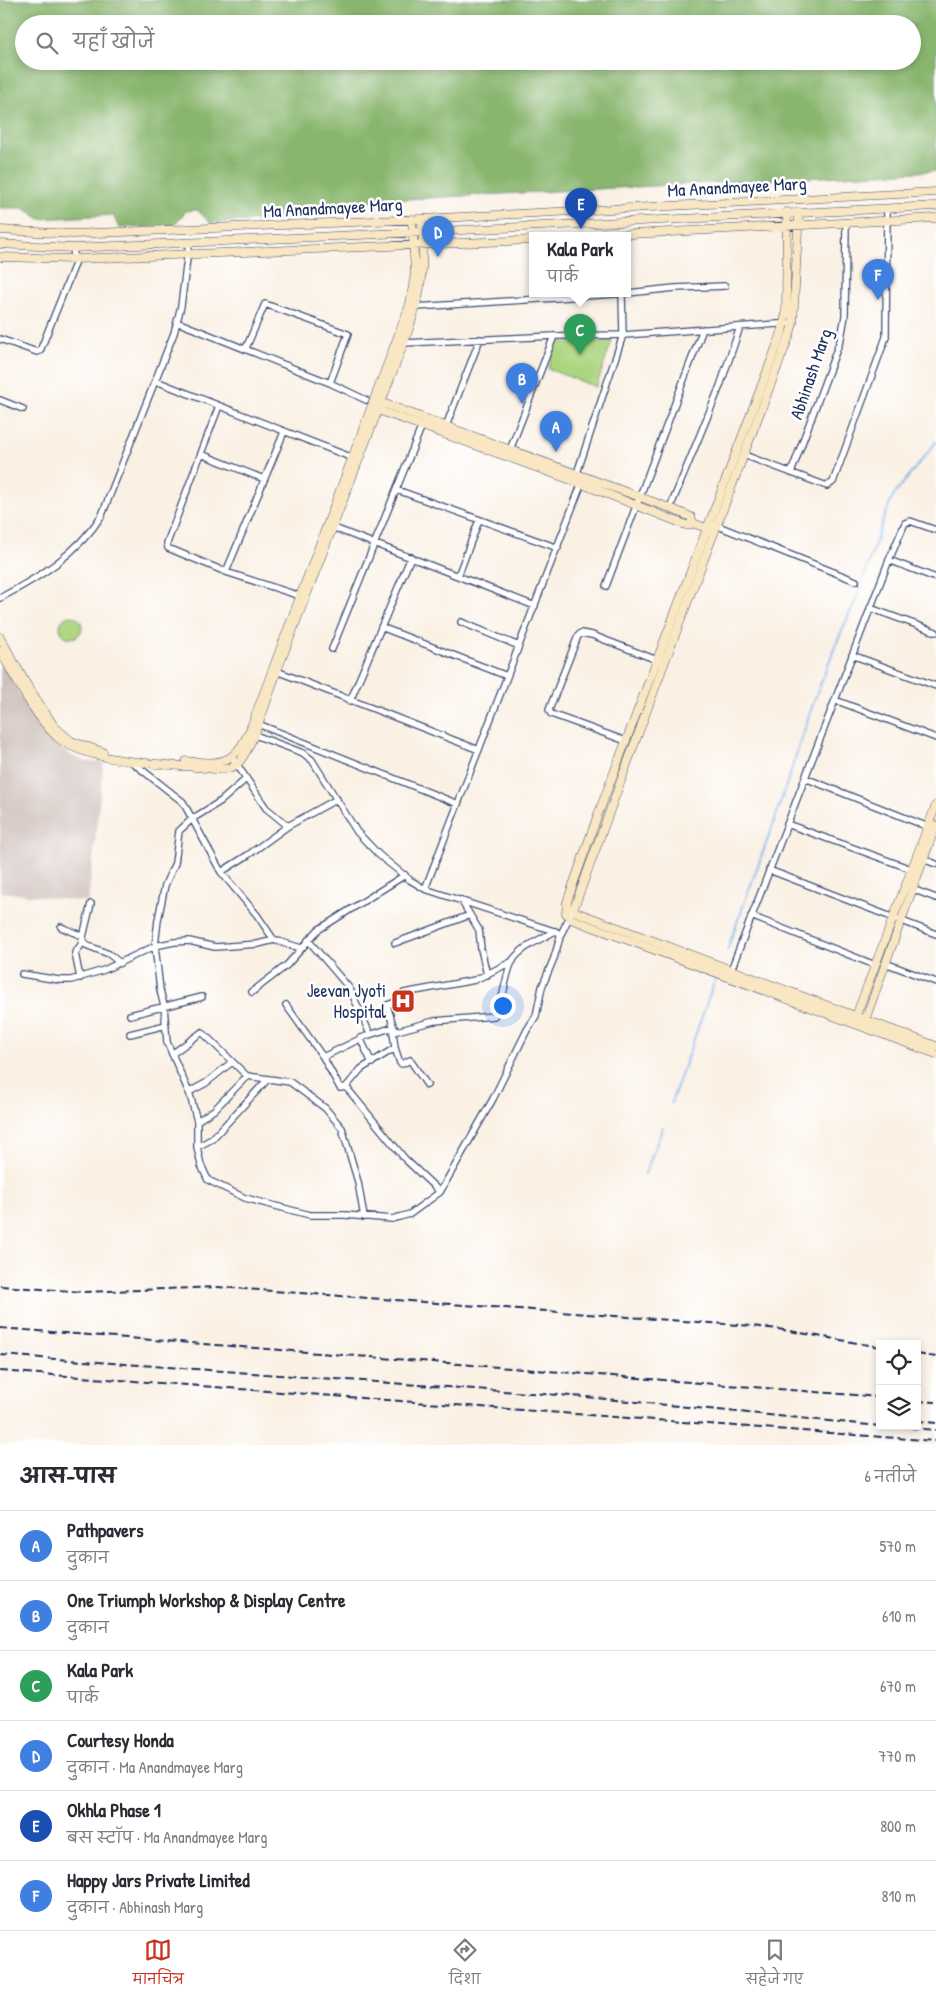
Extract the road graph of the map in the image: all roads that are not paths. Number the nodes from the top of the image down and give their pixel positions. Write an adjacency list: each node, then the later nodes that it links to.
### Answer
1 (936, 192): 8 (street, Ma Anandmayee Marg)
2 (936, 206): 3 (street, Ma Anandmayee Marg)
3 (887, 208): 5 (street, Ma Anandmayee Marg); 9 (street)
4 (787, 212): 5 (street, Ma Anandmayee Marg); 12 (street); 14 (street, Ma Anandmayee Marg)
5 (799, 212): 11 (street)
6 (936, 218): 9 (street)
7 (412, 219): 8 (street, Ma Anandmayee Marg); 13 (street, Ma Anandmayee Marg); 15 (street)
8 (422, 219): 14 (street)
9 (887, 221): 10 (street); 57 (street)
10 (846, 223): 11 (street); 57 (street, Abhinash Marg)
11 (798, 225): 12 (street); 33 (street)
12 (787, 226): 16 (street); 32 (street)
13 (0, 230)
14 (422, 232): 15 (street, Ma Anandmayee Marg); 21 (street)
15 (413, 233): 18 (street, Ma Anandmayee Marg); 20 (street)
16 (631, 234)
17 (529, 240): 21 (street)
18 (189, 243): 22 (street, Ma Anandmayee Marg); 23 (street)
19 (0, 244): 22 (street, Ma Anandmayee Marg)
20 (414, 246): 21 (street); 23 (street); 45 (street)
21 (424, 246): 30 (street)
22 (73, 248): 25 (street)
23 (188, 255): 25 (street); 31 (street)
24 (0, 257): 25 (street)
25 (75, 259): 38 (street)
26 (725, 286): 27 (street)
27 (631, 293)
28 (570, 297): 30 (street)
29 (622, 297): 36 (street)
30 (416, 307): 40 (street)
31 (177, 322): 41 (street); 42 (street)
32 (784, 324): 33 (street); 34 (street); 66 (street)
33 (793, 324): 54 (street)
34 (740, 327): 35 (street); 62 (street)
35 (703, 329): 36 (street); 61 (street)
36 (623, 335): 37 (street); 56 (street)
37 (554, 336): 39 (street); 52 (street)
38 (0, 339)
39 (480, 339): 40 (street); 49 (street)
40 (404, 343): 45 (street)
41 (246, 348): 43 (street); 43 (street)
42 (156, 381): 46 (street); 78 (street)
43 (330, 383): 45 (street)
44 (0, 400): 47 (street)
45 (374, 404): 48 (street); 50 (street); 55 (street); 65 (street)
46 (219, 406): 51 (street); 53 (street)
47 (23, 409)
48 (425, 419): 49 (street); 50 (street)
49 (446, 426): 52 (street)
50 (422, 427): 59 (street); 60 (street)
51 (284, 432): 55 (street); 58 (street)
52 (510, 450): 56 (street)
53 (201, 454): 58 (street); 72 (street)
54 (744, 455): 57 (street); 66 (street)
55 (353, 458): 65 (street)
56 (577, 473): 59 (street)
57 (791, 473)
58 (264, 479): 72 (street)
59 (584, 480): 61 (street); 69 (street)
60 (397, 490): 63 (street); 68 (street)
61 (638, 501): 62 (street); 64 (street); 76 (street)
62 (670, 508): 64 (street)
63 (479, 520): 69 (street); 73 (street)
64 (694, 523): 66 (street)
65 (330, 526): 68 (street); 77 (street); 90 (street)
66 (711, 527): 75 (street); 89 (street); 123 (street)
67 (936, 530): 71 (street)
68 (375, 543): 70 (street); 86 (street)
69 (558, 548): 79 (street)
70 (411, 557): 73 (street); 82 (street)
71 (889, 560): 74 (street); 80 (street)
72 (226, 572): 77 (street)
73 (458, 576): 79 (street)
74 (936, 578)
75 (856, 581)
76 (606, 586)
77 (300, 596): 90 (street)
78 (0, 598)
79 (534, 606): 85 (street)
80 (870, 608): 83 (street); 88 (street)
81 (461, 622): 85 (street)
82 (381, 627): 91 (street); 94 (street)
83 (936, 632)
84 (0, 637): 99 (street)
85 (519, 646): 91 (street)
86 (332, 650)
87 (0, 651): 99 (street)
88 (852, 655): 92 (street); 93 (street)
89 (657, 660): 98 (street); 98 (street)
90 (274, 670): 94 (street); 95 (street); 96 (street)
91 (507, 676): 100 (street)
92 (936, 686)
93 (835, 700): 97 (street); 103 (street)
94 (350, 701): 100 (street)
95 (258, 724): 96 (street); 106 (street)
96 (251, 734): 102 (street); 105 (street)
97 (936, 738)
98 (626, 741): 126 (street)
99 (83, 749): 101 (street); 102 (street)
100 (479, 750): 106 (street)
101 (130, 760): 102 (street); 108 (street)
102 (234, 761): 104 (street)
103 (804, 778): 109 (street); 111 (street)
104 (246, 779): 108 (street); 110 (street)
105 (337, 800): 110 (street); 117 (street)
106 (458, 804): 118 (street)
107 (936, 806): 111 (street)
108 (192, 819): 116 (street); 135 (street)
109 (787, 824): 114 (street); 115 (street)
110 (288, 826): 116 (street)
111 (934, 828): 112 (street); 115 (street)
112 (923, 860): 113 (street); 115 (street)
113 (936, 864)
114 (769, 870): 125 (street); 127 (street)
115 (915, 871): 119 (street); 127 (street)
116 (221, 872): 132 (street)
117 (405, 876): 118 (street); 133 (street)
118 (425, 889): 121 (street)
119 (912, 890): 120 (street); 127 (street)
120 (936, 898)
121 (461, 900): 124 (street); 129 (street)
122 (91, 904): 131 (street)
123 (574, 908): 126 (street); 141 (street)
124 (470, 915): 134 (street); 143 (street)
125 (751, 916): 140 (street); 141 (street)
126 (570, 918): 129 (street); 151 (street)
127 (897, 919): 130 (street); 138 (street); 140 (street)
128 (61, 927): 131 (street)
129 (558, 932): 137 (street); 172 (street)
130 (936, 934)
131 (84, 938): 139 (street); 144 (street)
132 (274, 940): 135 (street); 136 (street)
133 (308, 940): 136 (street); 156 (street)
134 (395, 943)
135 (156, 946): 139 (street); 149 (street)
136 (301, 948): 146 (street)
137 (513, 960): 143 (street); 154 (street)
138 (885, 962): 145 (street); 152 (street)
139 (120, 963): 144 (street)
140 (875, 965): 151 (street)
141 (730, 970): 151 (street)
142 (22, 974): 144 (street)
143 (487, 974): 154 (street)
144 (80, 978)
145 (936, 982)
146 (252, 992)
147 (202, 997): 149 (street)
148 (286, 1005): 162 (street)
149 (164, 1006): 150 (street); 153 (street)
150 (130, 1015)
151 (854, 1020): 152 (street)
152 (864, 1024): 158 (street); 161 (street)
153 (166, 1025): 155 (street); 160 (street)
154 (394, 1029): 156 (street); 159 (street)
155 (130, 1034)
156 (370, 1034): 157 (street)
157 (360, 1038): 162 (street); 164 (street)
158 (936, 1046)
159 (396, 1048): 164 (street); 167 (street)
160 (172, 1054): 163 (street); 169 (street)
161 (936, 1054)
162 (323, 1057): 168 (street)
163 (232, 1062): 165 (street); 169 (street)
164 (372, 1063): 168 (street)
165 (247, 1076): 166 (street); 170 (street)
166 (268, 1080): 171 (street); 173 (street)
167 (427, 1085)
168 (346, 1087): 172 (street)
169 (189, 1092): 170 (street)
170 (196, 1122): 171 (street)
171 (197, 1147): 173 (street)
172 (440, 1192): 173 (street)
173 (364, 1217)

